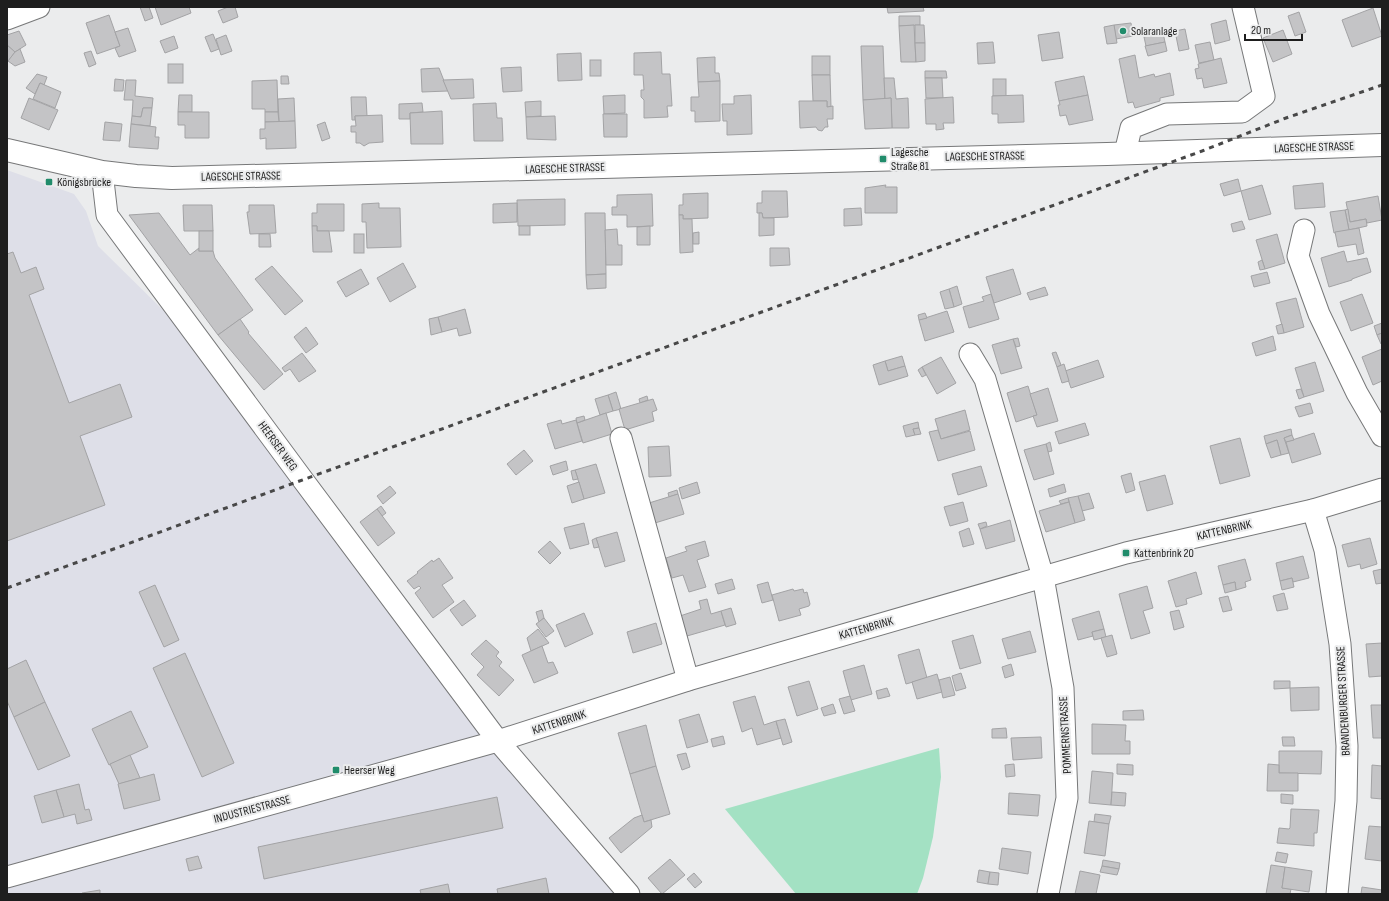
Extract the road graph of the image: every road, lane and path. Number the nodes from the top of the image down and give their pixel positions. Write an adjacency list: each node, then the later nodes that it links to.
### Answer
1 (39, 7): 3 (street)
2 (1243, 7): 6 (street)
3 (7, 19)
4 (1382, 145): 6 (street, LAGESCHE STRASSE)
5 (7, 150): 7 (street, LAGESCHE STRASSE)
6 (1125, 153): 7 (street, LAGESCHE STRASSE)
7 (102, 172): 16 (street, HEERSER WEG)
8 (1304, 230): 10 (street)
9 (970, 354): 14 (street)
10 (1382, 436)
11 (621, 438): 15 (street)
12 (1382, 490): 13 (street, KATTENBRINK)
13 (1313, 510): 14 (street, KATTENBRINK); 20 (street, BRANDENBURGER STRASSE)
14 (1044, 577): 15 (street, KATTENBRINK); 19 (street, POMMERNSTRASSE)
15 (688, 680): 16 (street, KATTENBRINK)
16 (498, 741): 17 (street, INDUSTRIESTRASSE); 18 (street, HEERSER WEG)
17 (7, 877)
18 (629, 894)
19 (1048, 894)
20 (1336, 894)

